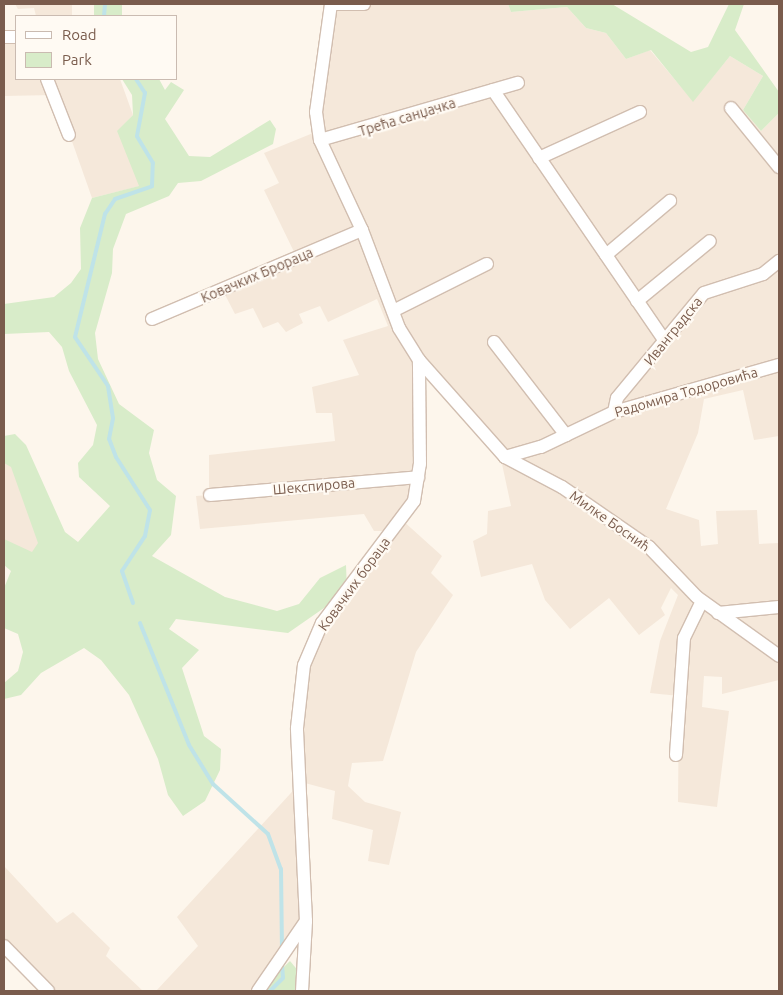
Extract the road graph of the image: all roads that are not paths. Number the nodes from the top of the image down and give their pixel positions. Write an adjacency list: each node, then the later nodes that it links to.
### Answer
1 (331, 4): 2 (street); 9 (street, Ковачких бораца)
2 (364, 4)
3 (47, 80): 8 (street)
4 (518, 83): 5 (street, Трећа санџачка)
5 (493, 90): 9 (street, Трећа санџачка); 10 (street)
6 (731, 108): 11 (street)
7 (640, 112): 10 (street)
8 (69, 135)
9 (320, 140): 13 (street, Ковачких бораца)
10 (540, 158): 15 (street)
11 (779, 167)
12 (670, 201): 15 (street)
13 (362, 230): 19 (street, Ковачких бораца); 20 (street, Ковачких Брораца)
14 (710, 241): 18 (street)
15 (606, 255): 18 (street)
16 (779, 261): 21 (street, Иванградска)
17 (487, 264): 19 (street)
18 (637, 301): 21 (street)
19 (393, 311): 23 (street, Ковачких бораца)
20 (152, 319)
21 (665, 341): 25 (street, Иванградска)
22 (494, 342): 26 (street)
23 (419, 360): 27 (street, Ковачких бораца); 28 (street, Ковачких бораца)
24 (779, 365): 25 (street, Радомира Тодоровића)
25 (614, 412): 26 (street, Радомира Тодоровића)
26 (566, 435): 27 (street, Радомира Тодоровића)
27 (506, 457): 30 (street, Милке Боснић)
28 (418, 477): 29 (street, Шекспирова); 35 (street, Ковачких бораца)
29 (210, 495)
30 (702, 601): 32 (street, Милке Боснић); 34 (street)
31 (779, 608): 32 (street)
32 (718, 613): 33 (street, Милке Боснић)
33 (779, 656)
34 (676, 755)
35 (306, 921): 38 (street); 39 (street, Ковачких бораца)
36 (4, 946): 37 (street)
37 (48, 991)
38 (258, 991)
39 (302, 991)

